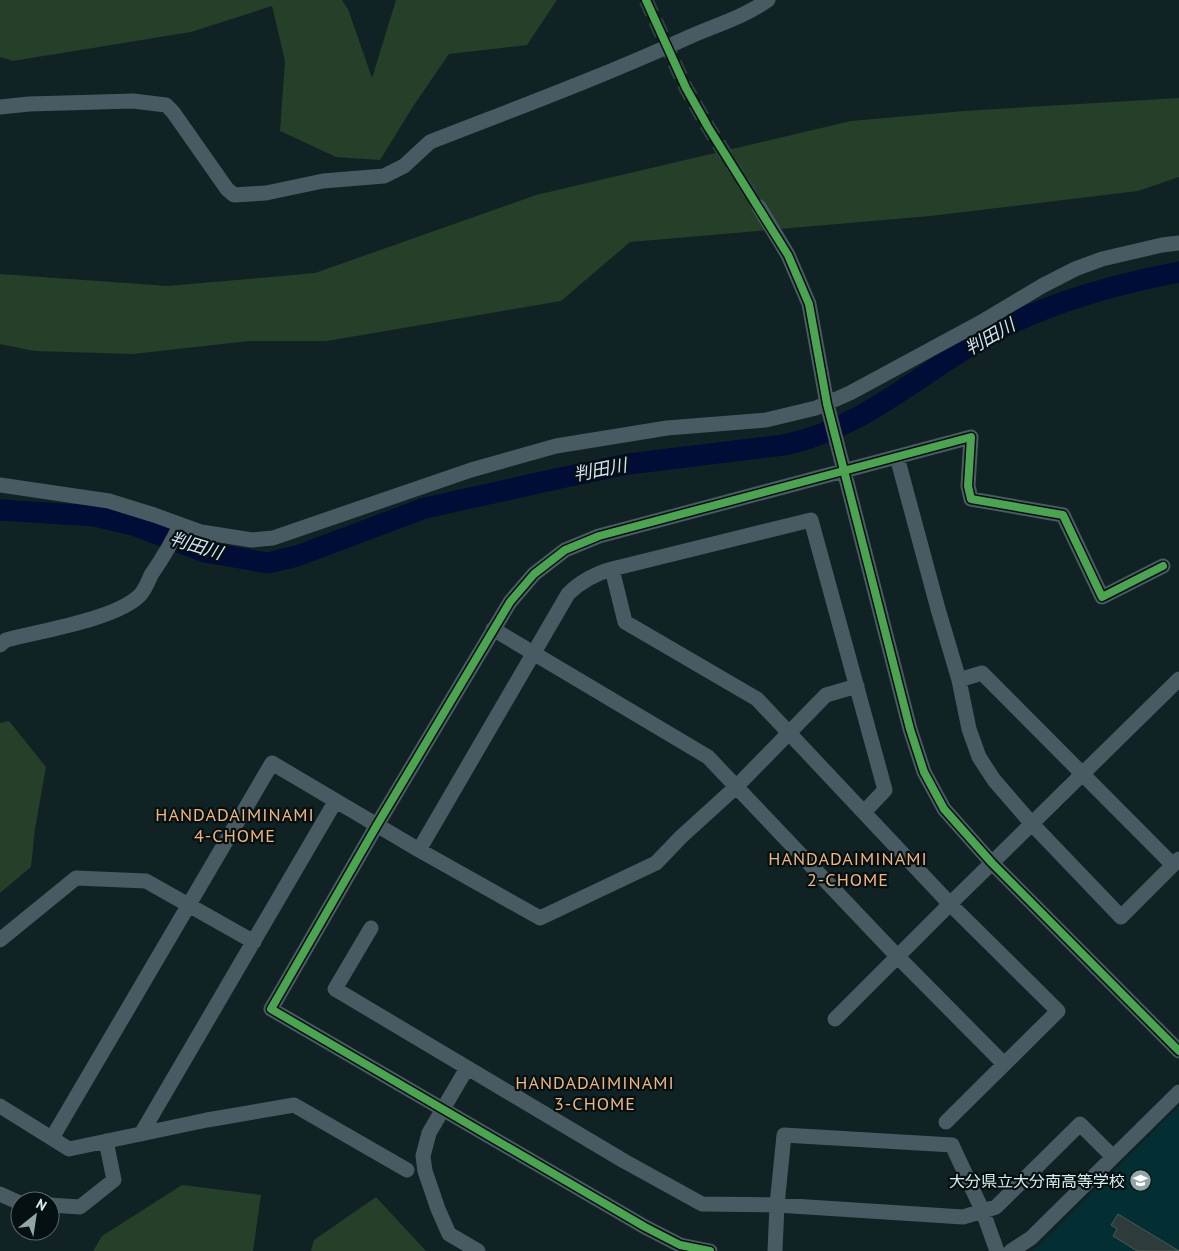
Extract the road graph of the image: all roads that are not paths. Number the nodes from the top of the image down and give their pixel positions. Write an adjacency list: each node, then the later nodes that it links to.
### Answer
1 (768, 0): 2 (street)
2 (0, 107)
3 (759, 207): 5 (street)
4 (1179, 243): 5 (street)
5 (828, 408): 7 (street); 9 (street)
6 (897, 457): 7 (street); 10 (street); 16 (street)
7 (844, 471): 12 (street); 27 (street)
8 (0, 486): 9 (street)
9 (179, 529): 13 (street)
10 (1163, 566)
11 (612, 569): 14 (street); 17 (street); 18 (street)
12 (493, 629): 14 (street); 24 (street)
13 (0, 645)
14 (534, 654): 20 (street); 25 (street)
15 (1179, 679): 19 (street)
16 (959, 680): 19 (street); 23 (street)
17 (857, 686): 18 (street); 22 (street)
18 (789, 732): 20 (street); 22 (street)
19 (1083, 774): 23 (street); 26 (street)
20 (737, 786): 25 (street); 33 (street)
21 (335, 802): 24 (street); 29 (street); 32 (street)
22 (864, 812): 28 (street)
23 (1032, 824): 26 (street); 27 (street)
24 (376, 825): 25 (street); 40 (street)
25 (418, 850)
26 (1176, 862)
27 (992, 863): 28 (street); 35 (street)
28 (950, 904): 33 (street); 36 (street)
29 (189, 905): 31 (street); 32 (street); 43 (street)
30 (371, 928): 37 (street)
31 (0, 940)
32 (254, 942): 42 (street)
33 (897, 956): 34 (street); 36 (street)
34 (835, 1020)
35 (1179, 1051)
36 (1004, 1064): 41 (street)
37 (467, 1068): 40 (street); 47 (street)
38 (1179, 1092): 45 (street)
39 (0, 1106): 43 (street)
40 (444, 1109): 50 (street); 51 (street)
41 (946, 1122)
42 (141, 1134): 44 (street); 46 (street)
43 (52, 1138): 44 (street)
44 (106, 1141): 48 (street)
45 (1113, 1157): 49 (street); 54 (street)
46 (407, 1170)
47 (777, 1205): 49 (street); 49 (street); 52 (street)
48 (60, 1206)
49 (983, 1212): 53 (street)
50 (478, 1251)
51 (710, 1251)
52 (775, 1251)
53 (997, 1251)
54 (1011, 1251)

